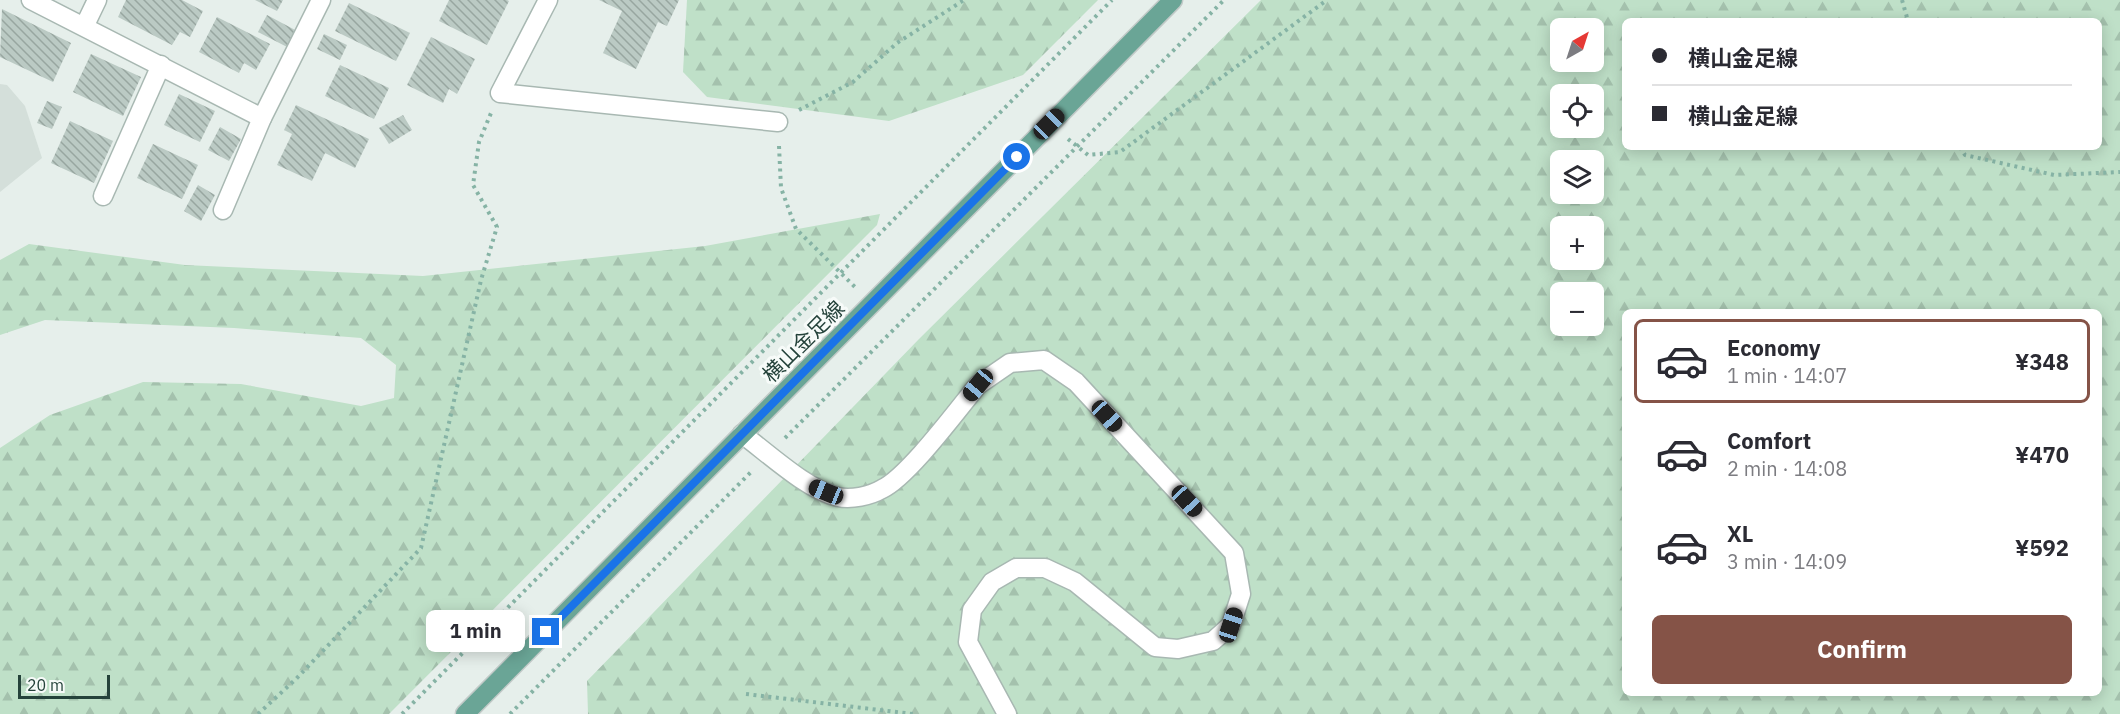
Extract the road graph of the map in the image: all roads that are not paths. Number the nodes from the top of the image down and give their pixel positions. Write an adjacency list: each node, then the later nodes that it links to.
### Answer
1 (32, 0): 6 (street)
2 (97, 0): 6 (street)
3 (321, 0): 8 (street)
4 (548, 0): 9 (street)
5 (1173, 0): 12 (main road, 横山金足線)
6 (85, 25): 7 (street)
7 (161, 65): 8 (street); 10 (street)
8 (262, 118): 11 (street)
9 (778, 122)
10 (103, 196)
11 (223, 210)
12 (742, 434): 13 (main road, 横山金足線); 14 (street)
13 (465, 714)
14 (1007, 714)

